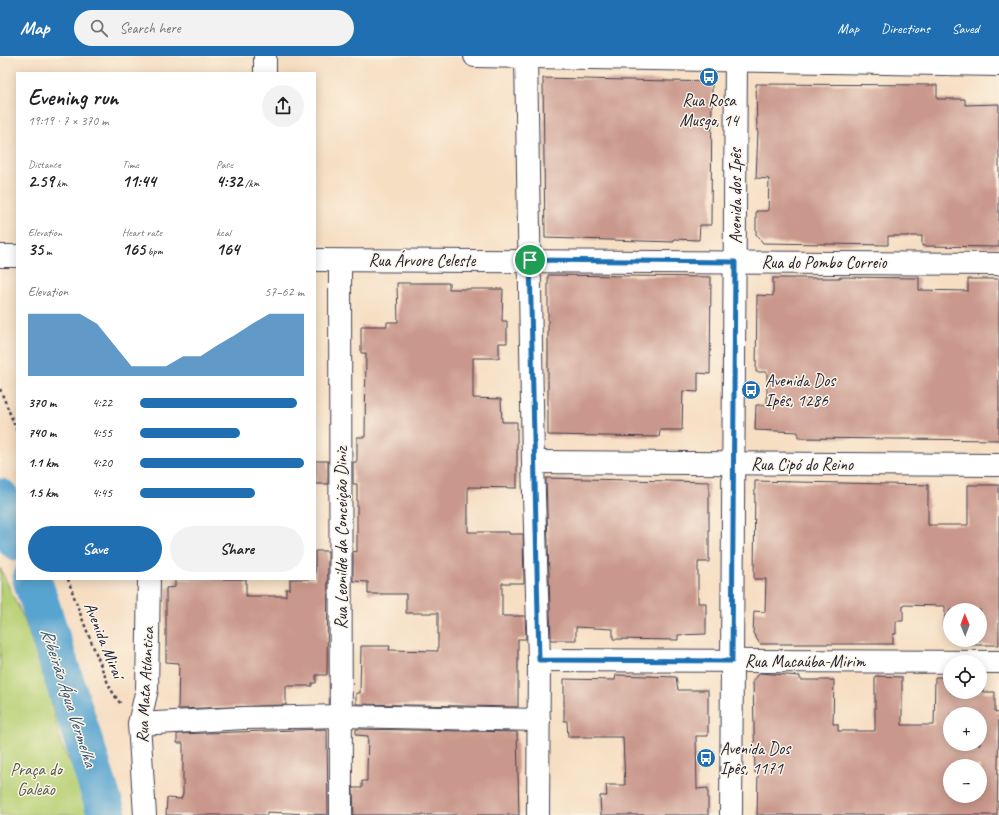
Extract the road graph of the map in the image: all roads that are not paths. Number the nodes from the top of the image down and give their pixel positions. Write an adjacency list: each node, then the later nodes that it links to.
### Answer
1 (265, 56): 6 (street)
2 (475, 56): 3 (street)
3 (526, 56): 4 (street); 11 (street)
4 (736, 58): 5 (street); 12 (street, Avenida dos Ipês)
5 (999, 65)
6 (265, 72)
7 (0, 256): 8 (street)
8 (16, 256)
9 (316, 260): 10 (street, Rua Árvore Celeste)
10 (340, 260): 11 (street, Rua Árvore Celeste); 21 (street, Rua Leonilde da Conceição Diniz)
11 (530, 260): 12 (street, Rua do Pombo Correio); 14 (street)
12 (735, 262): 13 (street, Rua do Pombo Correio); 15 (street, Avenida dos Ipês)
13 (999, 264)
14 (533, 462): 15 (street, Rua Cipó do Reino); 18 (street)
15 (734, 464): 16 (street, Rua Cipó do Reino); 19 (street, Avenida dos Ipês)
16 (999, 465)
17 (149, 580): 23 (street, Rua Mata Atlantica)
18 (539, 660): 19 (street, Rua Macaúba-Mirim); 22 (street)
19 (732, 661): 20 (street, Rua Macaúba-Mirim); 27 (street, Avenida dos Ipês)
20 (999, 662)
21 (341, 716): 22 (street); 23 (street); 25 (street, Rua Leonilde da Conceição Diniz)
22 (539, 720): 26 (street)
23 (140, 724): 24 (street, Rua Mata Atlantica)
24 (145, 815)
25 (341, 815)
26 (538, 815)
27 (732, 815)

